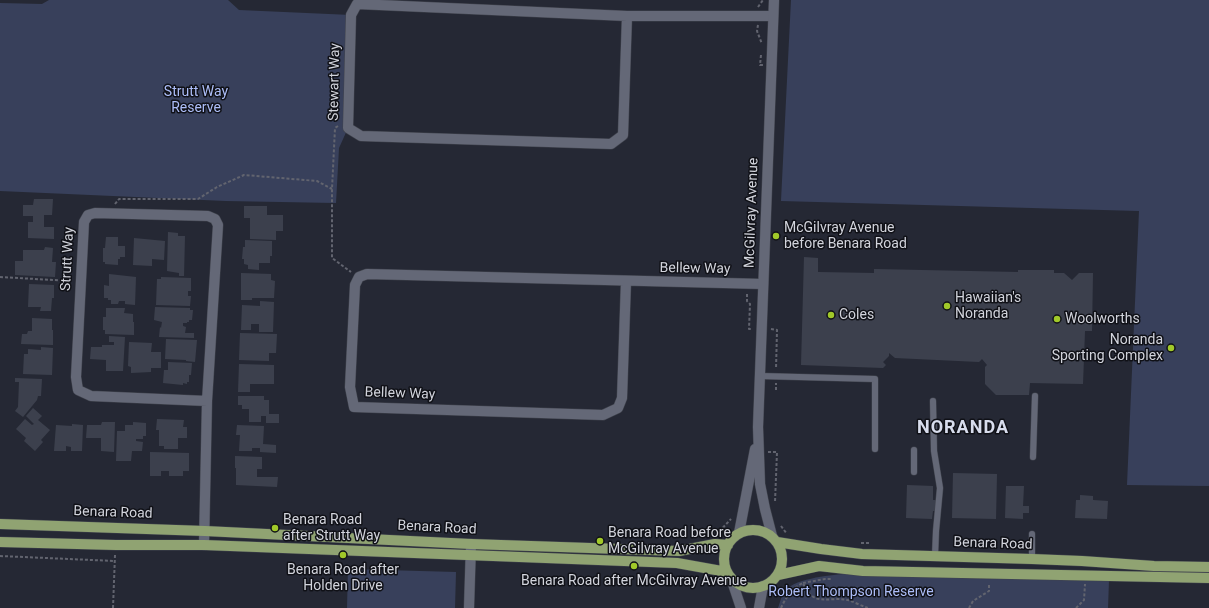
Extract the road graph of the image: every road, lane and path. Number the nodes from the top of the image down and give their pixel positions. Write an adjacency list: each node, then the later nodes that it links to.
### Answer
1 (763, 0): 4 (path)
2 (774, 0): 5 (street, McGilvray Avenue)
3 (627, 16): 4 (street, Stewart Way); 9 (street, Stewart Way); 9 (street, Stewart Way)
4 (758, 16): 5 (street, Stewart Way); 6 (path)
5 (773, 16): 17 (street, McGilvray Avenue)
6 (762, 46)
7 (761, 52): 8 (path)
8 (760, 65)
9 (349, 119): 10 (path)
10 (332, 189): 11 (path); 13 (path)
11 (107, 213): 14 (street, Strutt Way); 24 (street, Strutt Way)
12 (0, 278): 14 (path)
13 (359, 278): 15 (street, Bellew Way); 15 (street, Bellew Way)
14 (80, 281): 24 (street, Strutt Way)
15 (626, 281): 16 (street, Bellew Way)
16 (748, 284): 17 (street, Bellew Way); 18 (path)
17 (763, 284): 20 (street, McGilvray Avenue)
18 (749, 329)
19 (777, 330): 21 (path)
20 (760, 376): 21 (lane); 26 (street, McGilvray Avenue)
21 (776, 376): 22 (path); 27 (lane)
22 (776, 390)
23 (1035, 396): 30 (lane)
24 (207, 400): 35 (street, Strutt Way)
25 (933, 401): 49 (lane)
26 (758, 427): 36 (street, McGilvray Avenue); 39 (street, McGilvray Avenue)
27 (875, 449)
28 (914, 450): 31 (lane)
29 (777, 452): 32 (path)
30 (1033, 457)
31 (914, 472)
32 (774, 503)
33 (0, 524): 35 (main road, Benara Road)
34 (779, 524): 38 (path)
35 (205, 531): 43 (main road, Benara Road); 45 (street, Strutt Way)
36 (739, 533): 39 (main road); 46 (main road)
37 (1032, 534): 50 (lane)
38 (788, 536)
39 (774, 539): 49 (main road, Benara Road); 54 (main road)
40 (0, 542): 44 (main road, Benara Road)
41 (860, 543): 42 (path)
42 (875, 543)
43 (471, 544): 46 (main road, Benara Road); 48 (street)
44 (116, 545): 45 (main road, Benara Road); 51 (path)
45 (204, 545): 48 (main road, Benara Road)
46 (728, 545): 53 (main road)
47 (0, 556): 51 (path)
48 (470, 556): 53 (main road, Benara Road); 59 (street)
49 (935, 556): 50 (main road, Benara Road)
50 (1032, 559): 52 (main road, Benara Road)
51 (115, 561): 58 (path)
52 (1209, 567)
53 (729, 575): 57 (main road); 60 (street)
54 (778, 575): 55 (main road, Benara Road); 57 (main road)
55 (1209, 578)
56 (988, 581): 64 (path)
57 (764, 586): 61 (street)
58 (113, 608)
59 (469, 608)
60 (741, 608)
61 (759, 608)
62 (782, 608): 63 (path)
63 (868, 608)
64 (969, 608)

